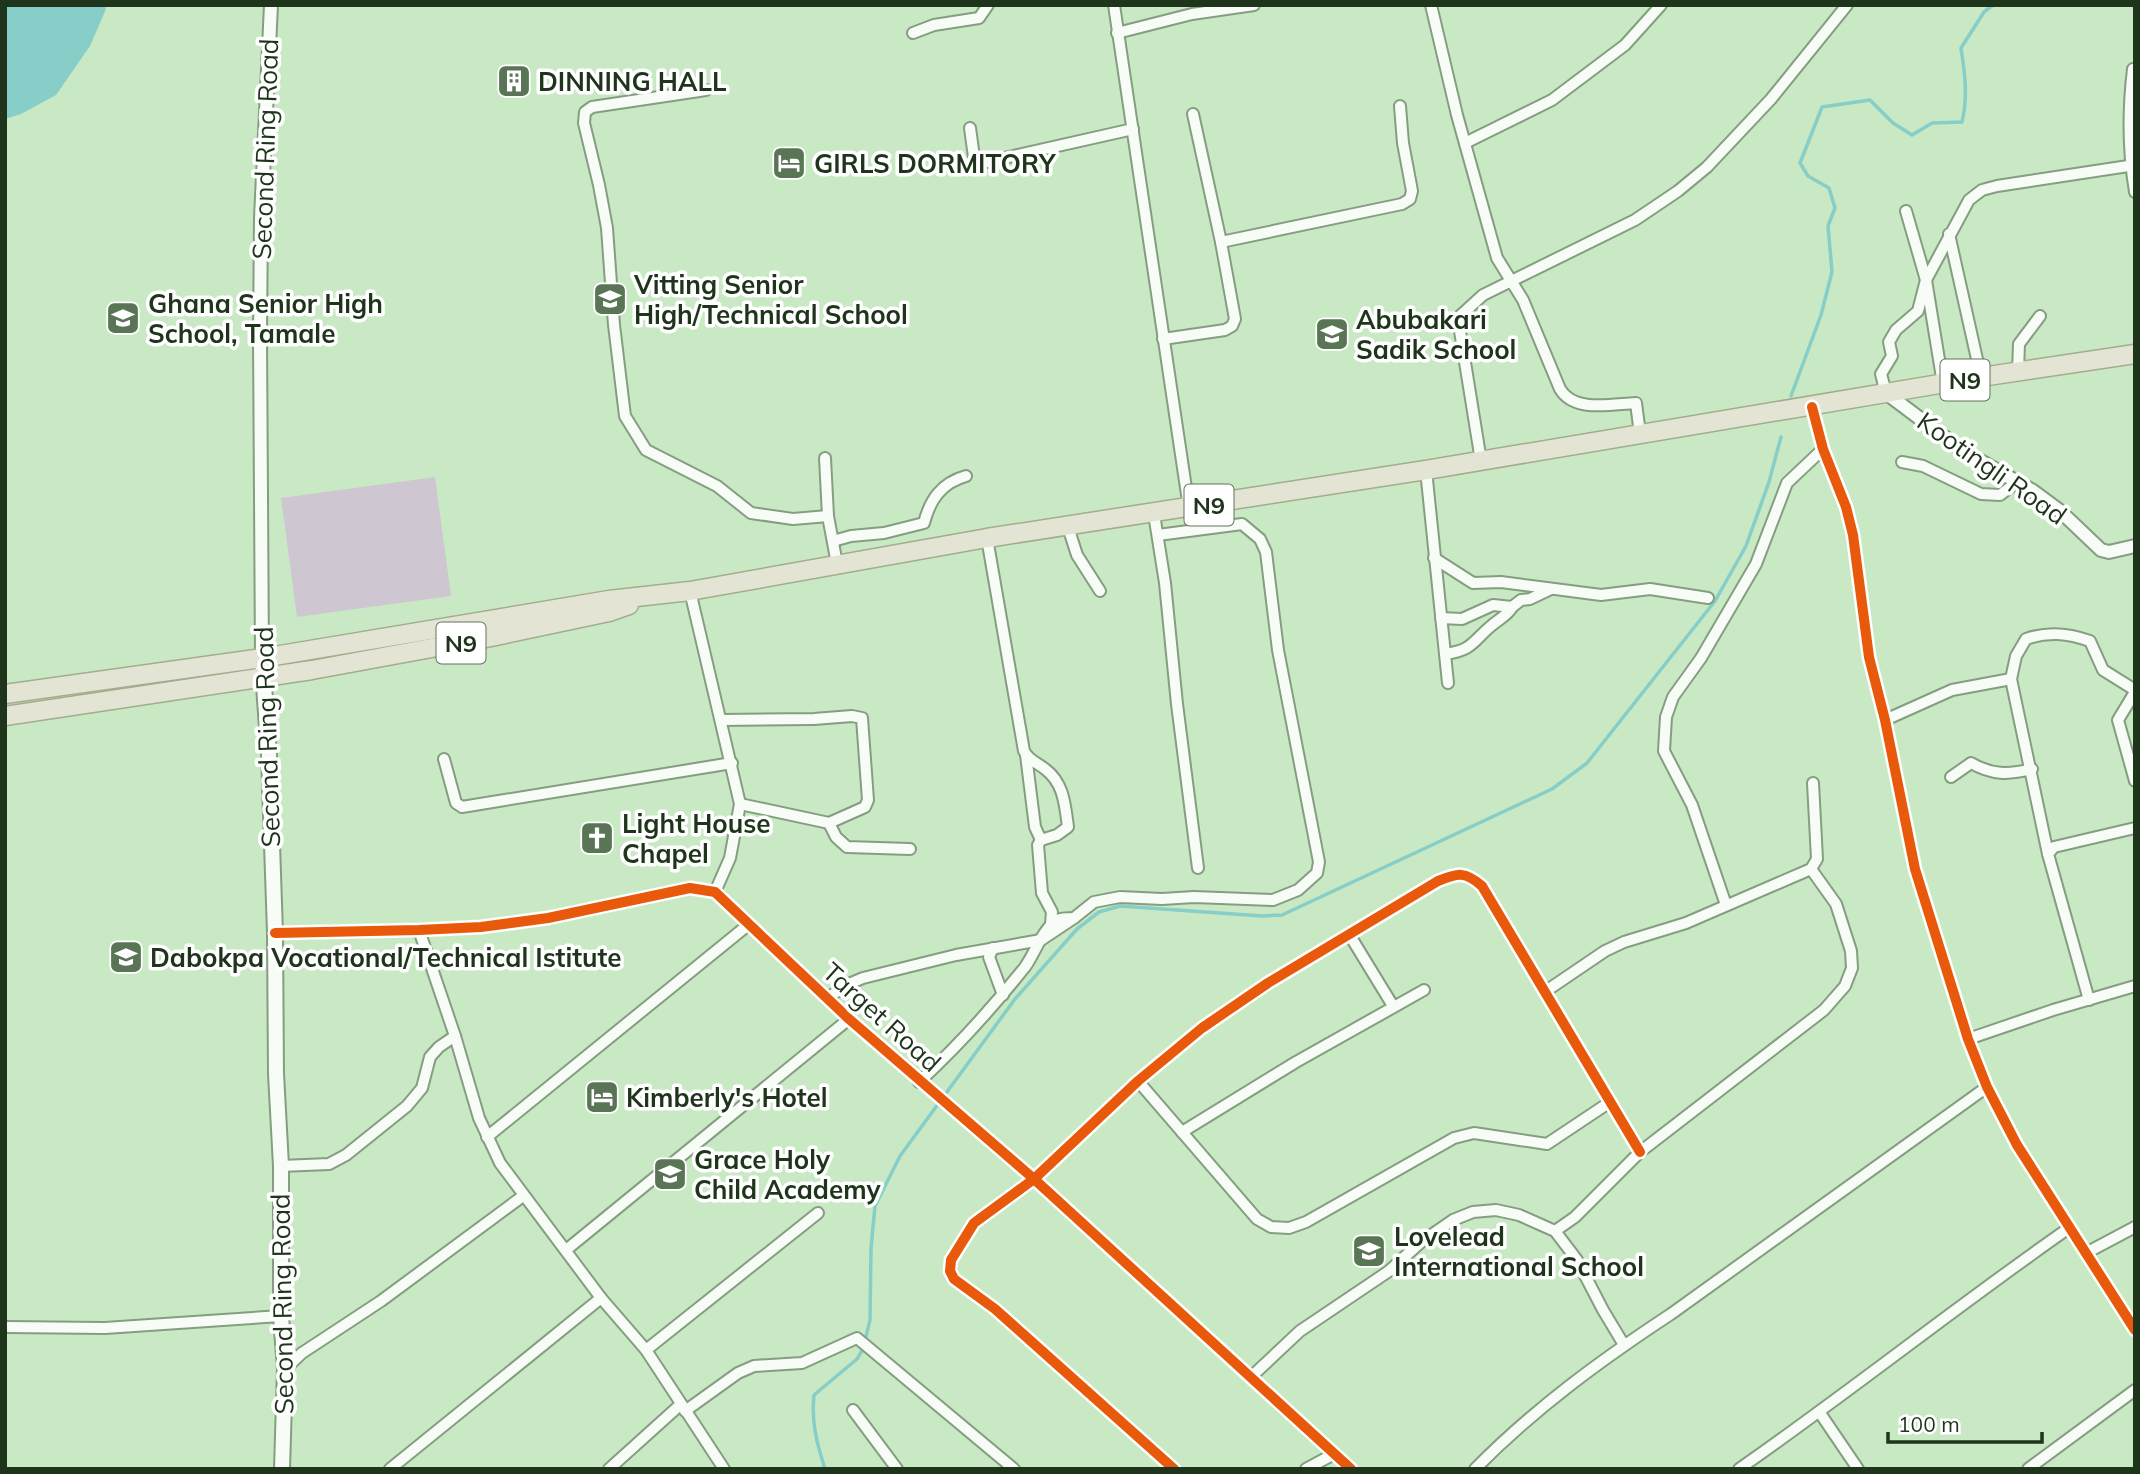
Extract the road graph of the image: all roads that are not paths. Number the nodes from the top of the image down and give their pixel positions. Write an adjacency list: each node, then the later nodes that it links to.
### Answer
1 (271, 5): 58 (street, Second Ring Road)
2 (988, 5): 8 (street)
3 (1114, 5): 9 (street)
4 (1254, 5): 9 (street)
5 (1431, 5): 16 (street)
6 (1661, 5): 16 (street)
7 (1847, 5): 23 (street)
8 (913, 33)
9 (1117, 33): 15 (street)
10 (2133, 69): 17 (street)
11 (706, 90): 42 (street)
12 (1400, 106): 21 (street)
13 (1193, 114): 21 (street)
14 (970, 128): 15 (street)
15 (1133, 129): 25 (street)
16 (1465, 143): 23 (street)
17 (2133, 165): 18 (street); 20 (street)
18 (2135, 192)
19 (1906, 211): 22 (street)
20 (1949, 234): 22 (street); 28 (street)
21 (1221, 242): 25 (street)
22 (1926, 280): 29 (street); 30 (street)
23 (1512, 282): 32 (street); 35 (street)
24 (2040, 316): 27 (street)
25 (1163, 339): 40 (street)
26 (2135, 354): 27 (highway, N9)
27 (2018, 371): 28 (highway, N9)
28 (1981, 377): 29 (highway, N9)
29 (1943, 384): 30 (highway, N9)
30 (1886, 393): 31 (highway, N9); 39 (street, Kootingli Road)
31 (1804, 408): 32 (highway, N9); 33 (street)
32 (1640, 434): 35 (highway, N9)
33 (1823, 449): 66 (street); 83 (street)
34 (825, 458): 42 (street)
35 (1481, 461): 37 (highway, N9)
36 (1902, 462): 39 (street)
37 (1426, 470): 40 (highway, N9); 48 (street)
38 (965, 477): 46 (street)
39 (2017, 482): 47 (street, Kootingli Road)
40 (1189, 508): 41 (highway, N9)
41 (1154, 513): 43 (highway, N9); 44 (street)
42 (828, 516): 46 (street)
43 (1068, 527): 45 (highway, N9); 52 (street)
44 (1158, 535): 80 (street); 84 (street)
45 (987, 538): 49 (highway, N9); 67 (street)
46 (833, 541): 49 (street)
47 (2135, 546)
48 (1434, 558): 50 (street); 56 (street)
49 (837, 564): 51 (highway, N9)
50 (1551, 589): 54 (street); 55 (street)
51 (690, 591): 53 (highway, N9); 65 (street)
52 (1100, 591)
53 (656, 596): 58 (highway, N9); 59 (highway, N9)
54 (1709, 598)
55 (1512, 607): 56 (street); 57 (street)
56 (1441, 618): 57 (street)
57 (1445, 654): 61 (street)
58 (262, 658): 59 (main road, Second Ring Road); 63 (highway, N9)
59 (263, 676): 64 (highway, N9); 88 (main road, Second Ring Road)
60 (2011, 679): 62 (street); 66 (street); 70 (street)
61 (1448, 683)
62 (2135, 691): 72 (street)
63 (5, 694)
64 (5, 716)
65 (720, 720): 69 (street); 75 (street)
66 (1885, 720): 101 (street)
67 (1026, 755): 77 (street); 77 (street)
68 (444, 759): 69 (street)
69 (732, 763): 74 (street)
70 (2032, 769): 71 (street); 79 (street)
71 (1951, 777)
72 (2135, 781)
73 (1813, 783): 81 (street)
74 (740, 804): 75 (street); 82 (street)
75 (829, 823): 78 (street)
76 (2135, 828): 79 (street)
77 (1041, 840): 85 (street)
78 (910, 849)
79 (2048, 854): 97 (street)
80 (1198, 868)
81 (1811, 869): 83 (street); 108 (street)
82 (715, 892): 86 (street, Target Road); 87 (street)
83 (1726, 905): 94 (street)
84 (1074, 918): 85 (street); 90 (street)
85 (1051, 924): 90 (street)
86 (748, 925): 96 (street, Target Road); 107 (street)
87 (419, 930): 88 (street); 100 (street)
88 (275, 933): 109 (main road, Second Ring Road)
89 (1349, 934): 94 (street); 98 (street); 102 (street)
90 (1041, 940): 91 (street); 95 (street)
91 (993, 948): 95 (street); 96 (street)
92 (2135, 986): 97 (street)
93 (1424, 990): 98 (street)
94 (1546, 991): 105 (street)
95 (1003, 995): 103 (street)
96 (827, 999): 99 (street, Target Road)
97 (2089, 1000): 101 (street)
98 (1393, 1006): 106 (street)
99 (849, 1019): 103 (street, Target Road); 116 (street)
100 (455, 1036): 107 (street); 109 (street)
101 (1968, 1039): 104 (street)
102 (1138, 1081): 106 (street); 110 (street)
103 (922, 1084): 110 (street, Target Road)
104 (1987, 1087): 114 (street); 122 (street)
105 (1610, 1102): 106 (street); 108 (street)
106 (1182, 1132)
107 (487, 1137): 111 (street)
108 (1640, 1152): 115 (street)
109 (281, 1166): 119 (main road, Second Ring Road)
110 (1034, 1179): 125 (street, Target Road); 137 (street)
111 (523, 1196): 116 (street); 124 (street)
112 (818, 1213): 123 (street)
113 (2135, 1227): 117 (street)
114 (2069, 1228): 117 (street); 129 (street)
115 (1555, 1231): 122 (street); 125 (street)
116 (566, 1250): 118 (street)
117 (2086, 1253): 121 (street)
118 (601, 1298): 123 (street); 132 (street)
119 (281, 1316): 120 (street); 124 (main road, Second Ring Road)
120 (5, 1327)
121 (2135, 1329)
122 (1625, 1345): 140 (street)
123 (646, 1350): 127 (street)
124 (285, 1369): 131 (main road, Second Ring Road)
125 (1251, 1377): 130 (street, Target Road)
126 (2135, 1390): 143 (street)
127 (682, 1408): 133 (street); 134 (street); 136 (street)
128 (853, 1410): 135 (street)
129 (1820, 1413): 141 (street); 142 (street)
130 (1334, 1454): 138 (street); 139 (street, Target Road)
131 (282, 1469)
132 (390, 1469)
133 (609, 1469)
134 (724, 1469)
135 (897, 1469)
136 (1014, 1469)
137 (1174, 1469)
138 (1306, 1469)
139 (1351, 1469)
140 (1475, 1469)
141 (1739, 1469)
142 (1858, 1469)
143 (2028, 1469)

